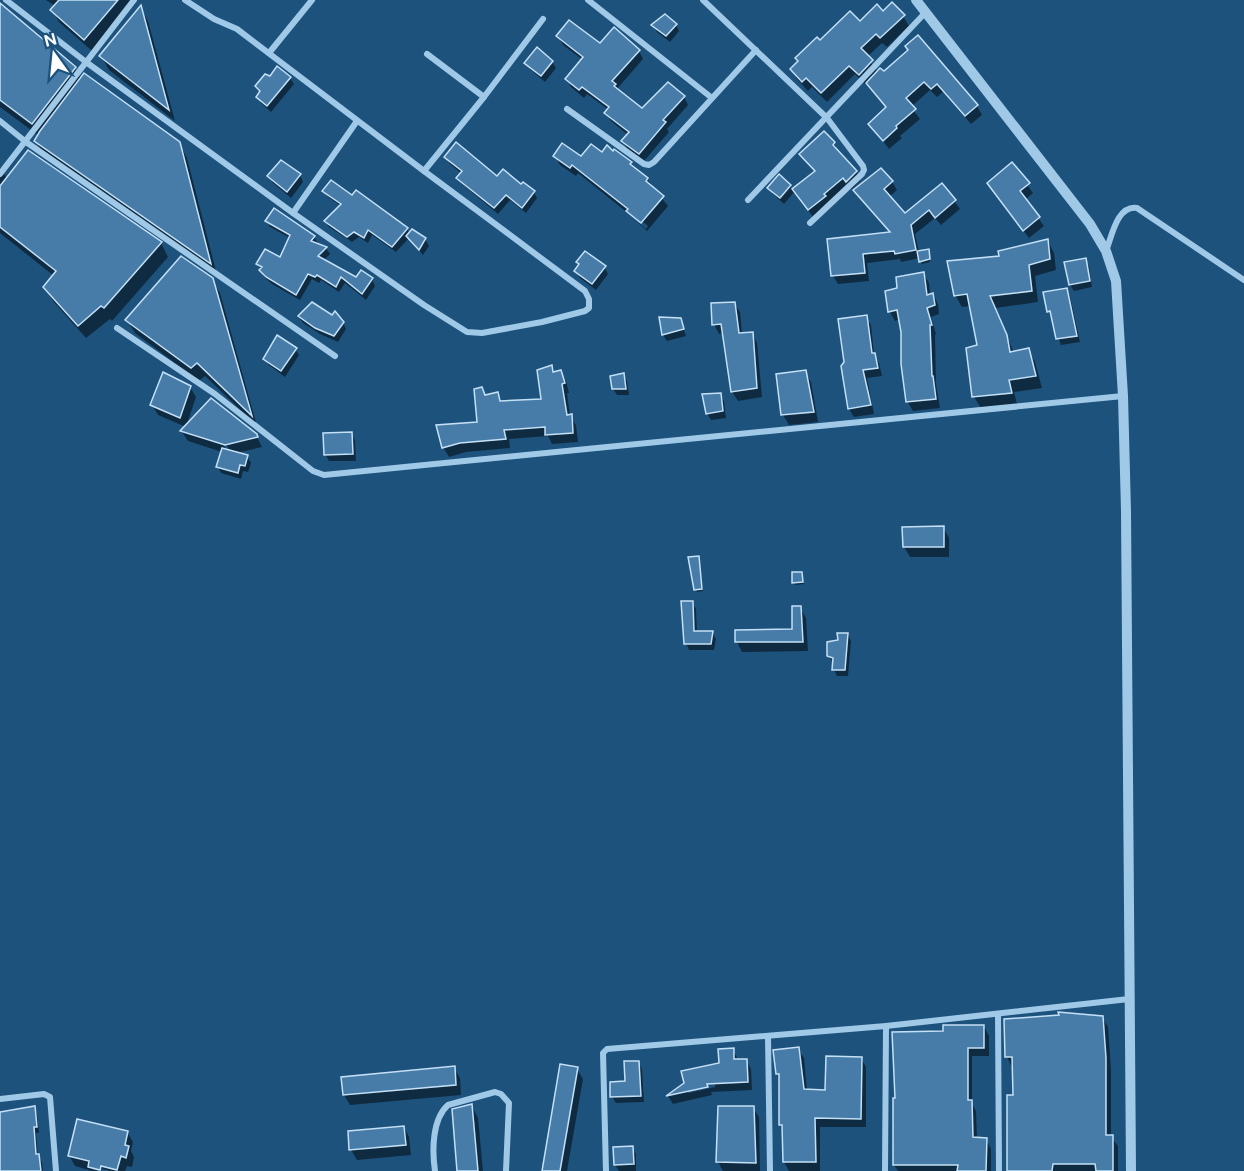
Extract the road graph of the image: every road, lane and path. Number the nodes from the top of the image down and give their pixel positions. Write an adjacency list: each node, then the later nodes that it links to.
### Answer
1 (6, 0): 13 (street)
2 (134, 0): 13 (street)
3 (185, 0): 11 (street)
4 (312, 0): 11 (street)
5 (588, 0): 15 (street)
6 (703, 0): 10 (street)
7 (916, 0): 8 (street)
8 (925, 13): 17 (street); 26 (street)
9 (543, 19): 14 (street)
10 (756, 50): 15 (street); 17 (street)
11 (269, 53): 19 (street)
12 (427, 54): 14 (street)
13 (86, 62): 20 (street); 24 (street)
14 (484, 98): 21 (street)
15 (712, 98): 16 (street)
16 (567, 109)
17 (827, 118): 23 (street); 25 (street)
18 (0, 121): 20 (street)
19 (357, 121): 21 (street); 24 (street)
20 (26, 142): 22 (street); 29 (street)
21 (423, 171): 24 (street)
22 (0, 174)
23 (748, 200)
24 (293, 213)
25 (810, 223)
26 (1106, 251): 27 (street); 30 (street)
27 (1244, 280)
28 (117, 328): 30 (street)
29 (335, 356)
30 (1123, 396): 31 (street)
31 (1129, 999): 32 (street); 43 (street)
32 (998, 1014): 33 (street); 42 (street)
33 (885, 1026): 34 (street); 41 (street)
34 (768, 1036): 39 (street); 40 (street)
35 (0, 1099): 36 (street)
36 (56, 1171)
37 (435, 1171): 38 (street)
38 (506, 1171)
39 (606, 1171)
40 (770, 1171)
41 (885, 1171)
42 (999, 1171)
43 (1131, 1171)

